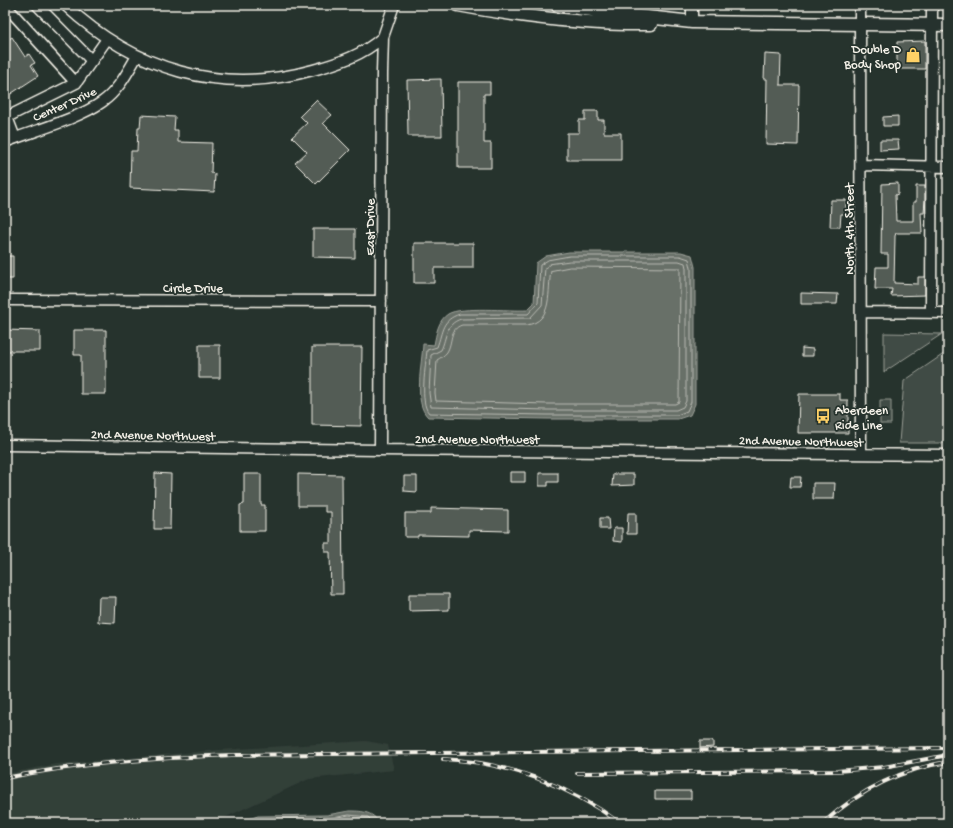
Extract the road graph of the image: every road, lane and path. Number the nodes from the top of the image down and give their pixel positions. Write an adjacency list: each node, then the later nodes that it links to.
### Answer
1 (5, 5): 18 (street)
2 (37, 5): 17 (street)
3 (65, 5): 15 (street)
4 (394, 5): 14 (street, East Drive)
5 (458, 5): 10 (main road)
6 (557, 5): 10 (main road)
7 (692, 5): 10 (street)
8 (860, 5): 11 (street, North 4th Street)
9 (932, 5): 12 (street)
10 (692, 22): 11 (main road)
11 (860, 25): 12 (main road); 22 (street, North 4th Street)
12 (932, 25): 13 (main road); 23 (street)
13 (948, 25)
14 (383, 37): 16 (street); 26 (street, East Drive)
15 (107, 39): 16 (street); 17 (street)
16 (137, 56): 20 (street, Center Drive)
17 (92, 61): 18 (street)
18 (76, 83): 19 (street)
19 (6, 118): 20 (street)
20 (15, 138): 21 (street, Center Drive)
21 (5, 142)
22 (860, 165): 23 (street); 27 (street, North 4th Street)
23 (932, 167): 24 (street); 28 (street)
24 (948, 167)
25 (5, 300): 26 (street, Circle Drive)
26 (382, 301): 31 (street, East Drive)
27 (861, 312): 28 (street); 32 (street, North 4th Street)
28 (931, 313): 29 (street)
29 (948, 313)
30 (5, 445): 31 (street, 2nd Avenue Northwest)
31 (380, 450): 32 (street, 2nd Avenue Northwest)
32 (861, 454): 33 (street, 2nd Avenue Northwest)
33 (948, 455)

